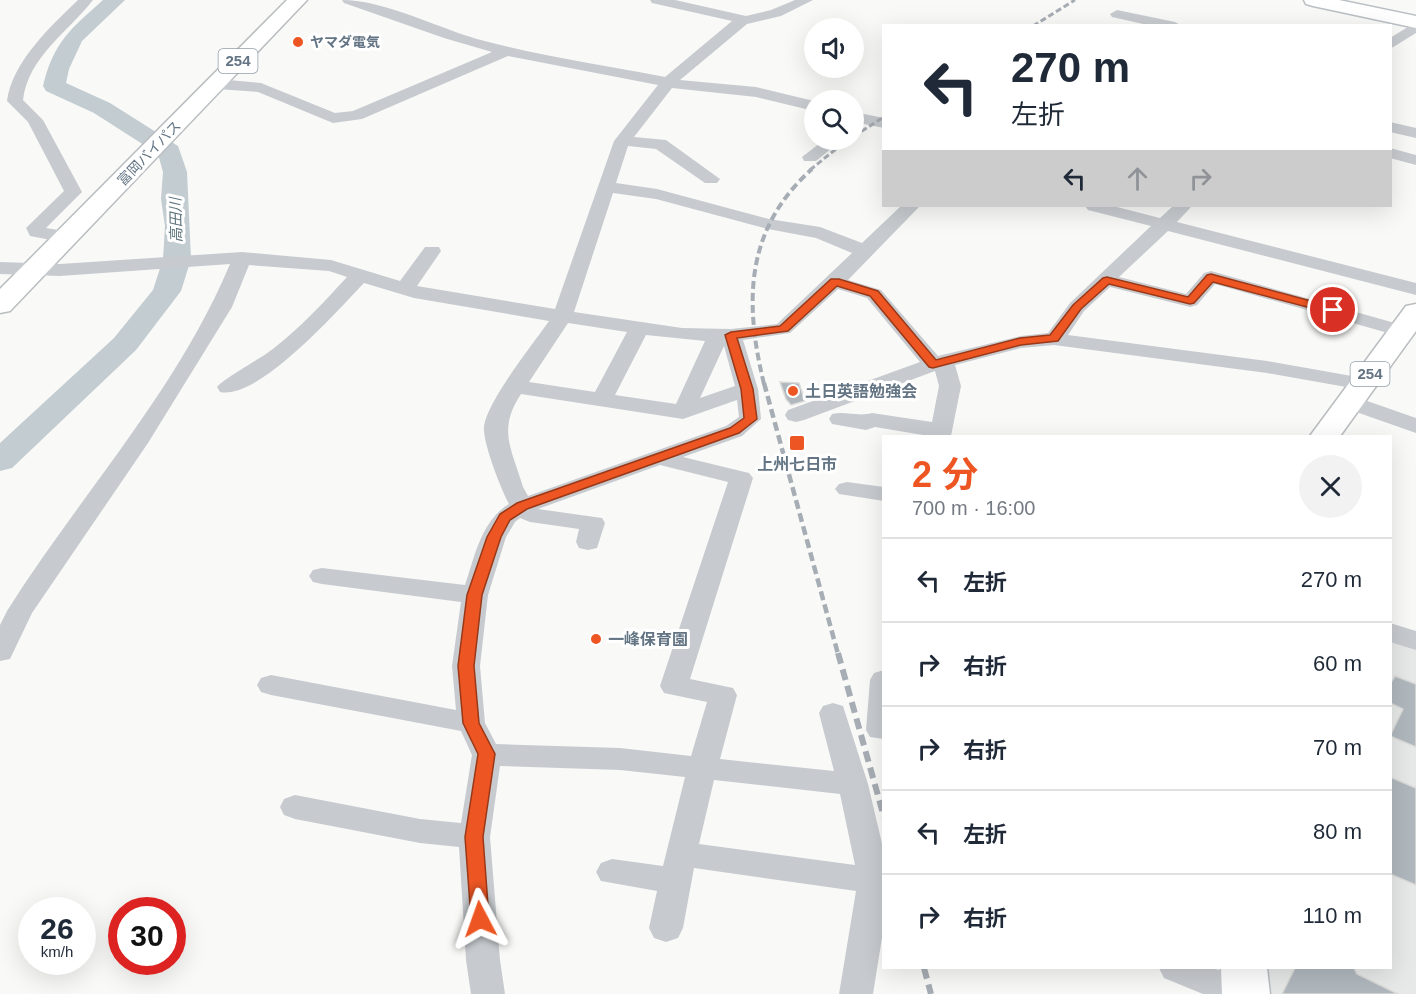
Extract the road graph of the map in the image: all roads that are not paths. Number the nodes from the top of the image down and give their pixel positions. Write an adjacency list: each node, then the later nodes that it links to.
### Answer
1 (86, 0): 35 (street)
2 (285, 0): 19 (main road, 富岡バイパス / 254)
3 (298, 0): 17 (main road, 富岡バイパス / 254)
4 (350, 0): 15 (street)
5 (657, 0): 10 (street)
6 (806, 0): 10 (street)
7 (1313, 0): 13 (main road)
8 (1136, 1): 9 (street)
9 (1117, 14): 11 (street); 12 (street)
10 (745, 20): 16 (street)
11 (1106, 24)
12 (1165, 24)
13 (1415, 27): 14 (street)
14 (1392, 44)
15 (506, 51): 16 (street); 17 (street)
16 (669, 82): 18 (street); 24 (street)
17 (217, 84): 19 (main road, 富岡バイパス / 254)
18 (804, 104)
19 (175, 117): 35 (main road, 富岡バイパス / 254)
20 (864, 121): 21 (street)
21 (882, 123)
22 (1392, 127): 23 (street)
23 (1416, 133)
24 (622, 141): 29 (street); 30 (street)
25 (820, 150): 27 (street)
26 (1392, 154): 28 (street)
27 (810, 157)
28 (1416, 160)
29 (711, 179)
30 (605, 187): 37 (street); 46 (street)
31 (910, 207): 37 (street)
32 (1098, 207): 34 (street)
33 (1182, 207): 34 (street)
34 (1164, 224): 41 (street); 44 (street)
35 (61, 231): 39 (main road, 富岡バイパス / 254)
36 (432, 251): 43 (street)
37 (864, 251): 42 (street)
38 (235, 258): 39 (street); 40 (street); 72 (street)
39 (13, 273): 45 (main road, 富岡バイパス / 254)
40 (360, 275): 43 (street); 52 (street)
41 (1107, 280): 47 (street); 50 (street)
42 (835, 282): 49 (street); 51 (street)
43 (405, 289): 46 (street)
44 (1416, 289)
45 (0, 305)
46 (563, 315): 48 (street); 53 (street)
47 (1409, 321): 55 (main road, 254)
48 (640, 327): 49 (street); 56 (street)
49 (724, 335): 54 (street); 57 (street)
50 (1054, 339): 51 (street); 55 (street)
51 (938, 363): 58 (street); 61 (street)
52 (228, 387)
53 (515, 387): 56 (street); 66 (street)
54 (747, 389): 57 (street); 63 (street)
55 (1357, 393): 60 (street); 62 (main road, 254)
56 (601, 400): 57 (street)
57 (683, 412)
58 (796, 415)
59 (840, 419): 61 (street)
60 (1416, 426)
61 (941, 433)
62 (1326, 435)
63 (659, 458): 66 (street); 79 (street)
64 (847, 489): 65 (street)
65 (882, 494)
66 (522, 506): 67 (street); 69 (street)
67 (588, 542)
68 (322, 576): 69 (street)
69 (475, 595): 76 (street)
70 (1392, 633): 71 (street)
71 (1416, 640)
72 (0, 652)
73 (271, 685): 76 (street)
74 (882, 705): 77 (street)
75 (833, 713): 80 (street)
76 (471, 723): 78 (street)
77 (880, 730)
78 (487, 754): 79 (street); 82 (street)
79 (701, 769): 80 (street); 83 (street)
80 (853, 784): 85 (street)
81 (295, 807): 82 (street)
82 (474, 837): 89 (street)
83 (678, 867): 84 (street); 85 (street); 86 (street)
84 (612, 872)
85 (879, 880): 90 (street)
86 (666, 928)
87 (1178, 969): 91 (street)
88 (1244, 969): 92 (main road)
89 (488, 994)
90 (856, 994)
91 (1232, 994)
92 (1246, 994)

